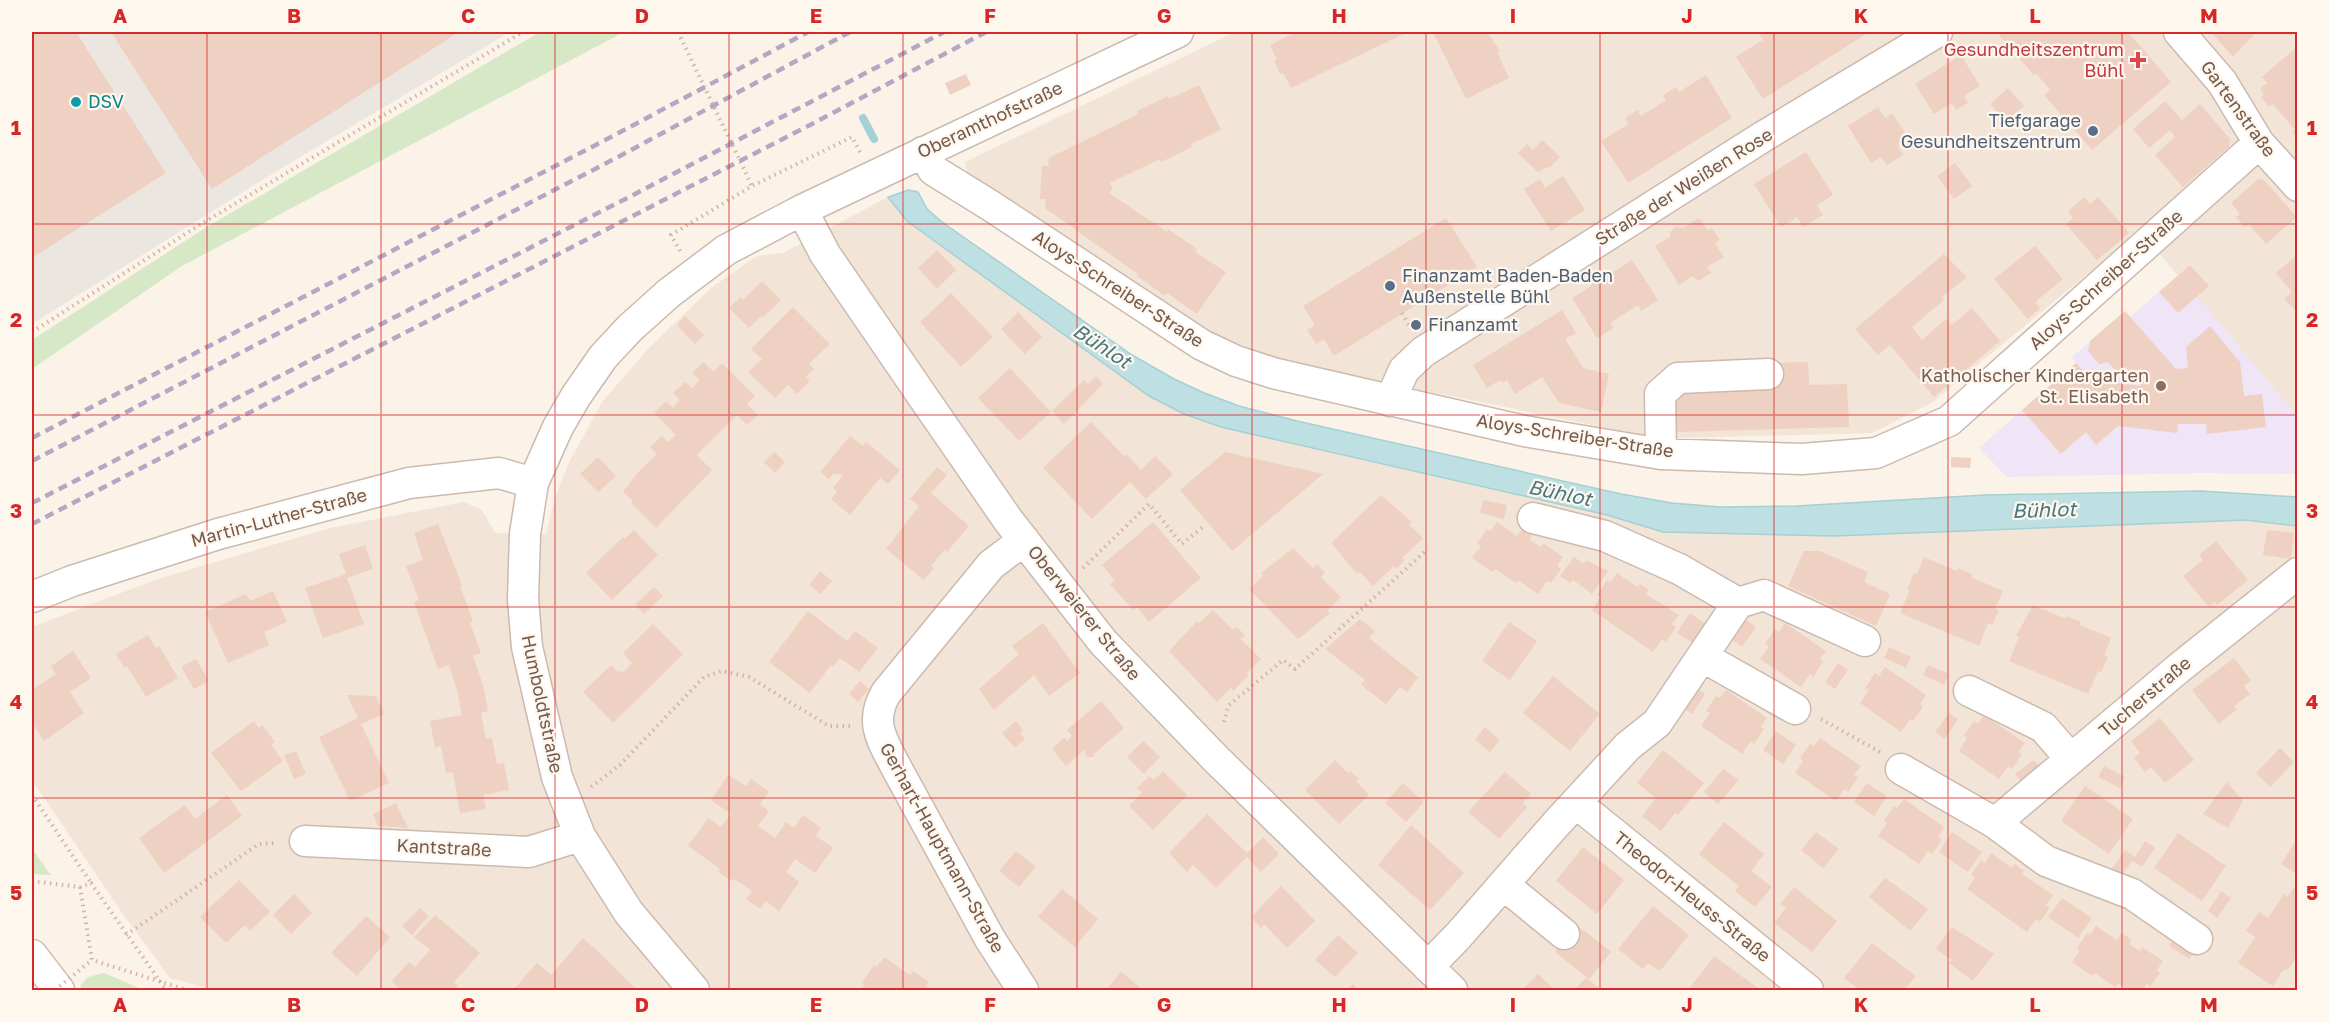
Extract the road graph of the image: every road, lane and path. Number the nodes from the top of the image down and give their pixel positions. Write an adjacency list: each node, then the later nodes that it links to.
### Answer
1 (523, 32): 13 (path)
2 (678, 32): 10 (path)
3 (1178, 32): 8 (street, Oberamthofstraße)
4 (1937, 32): 15 (street, Straße der Weißen Rose)
5 (2179, 32): 7 (street, Gartenstraße)
6 (845, 140): 10 (path)
7 (2259, 143): 9 (street, Gartenstraße); 16 (street, Aloys-Schreiber-Straße)
8 (923, 152): 11 (street, Oberamthofstraße); 15 (street, Aloys-Schreiber-Straße)
9 (2297, 184)
10 (752, 186): 12 (path)
11 (802, 210): 17 (street, Humboldtstraße); 20 (street, Oberweierer Straße)
12 (684, 227)
13 (32, 332)
14 (1768, 374): 16 (street)
15 (1390, 401): 16 (street, Aloys-Schreiber-Straße)
16 (1661, 454)
17 (533, 483): 24 (street, Martin-Luther-Straße); 36 (street, Humboldtstraße)
18 (1533, 518): 25 (street)
19 (1205, 525): 23 (path)
20 (1024, 540): 23 (street, Oberweierer Straße); 30 (street, Gerhart-Hauptmann-Straße)
21 (1428, 549): 31 (path)
22 (2298, 573): 32 (street, Tucherstraße)
23 (1059, 587): 49 (street, Oberweierer Straße)
24 (32, 597)
25 (1738, 603): 26 (street); 27 (street)
26 (1866, 641)
27 (1702, 657): 29 (street); 35 (street)
28 (1969, 691): 32 (street)
29 (1795, 709): 33 (path)
30 (877, 719): 36 (path); 55 (street, Gerhart-Hauptmann-Straße)
31 (1224, 722)
32 (2071, 759): 37 (street, Tucherstraße)
33 (1901, 769): 37 (street)
34 (32, 795): 41 (path)
35 (1576, 803): 42 (street); 57 (street, Theodor-Heuss-Straße)
36 (568, 805): 38 (street, Humboldtstraße)
37 (1995, 823): 46 (street)
38 (580, 836): 39 (street, Kantstraße); 54 (street, Humboldtstraße)
39 (305, 841): 45 (path)
40 (32, 881): 43 (path)
41 (91, 883): 43 (path); 45 (path)
42 (1504, 885): 44 (street); 49 (street)
43 (80, 887): 48 (path)
44 (1564, 934)
45 (126, 935): 50 (path)
46 (2197, 939)
47 (32, 955): 51 (street)
48 (92, 960): 50 (path); 51 (path, bridge)
49 (1428, 967): 56 (street, Oberweierer Straße)
50 (161, 982): 52 (path); 53 (path)
51 (57, 990)
52 (166, 990)
53 (187, 990)
54 (694, 990)
55 (1023, 990)
56 (1452, 990)
57 (1808, 990)

